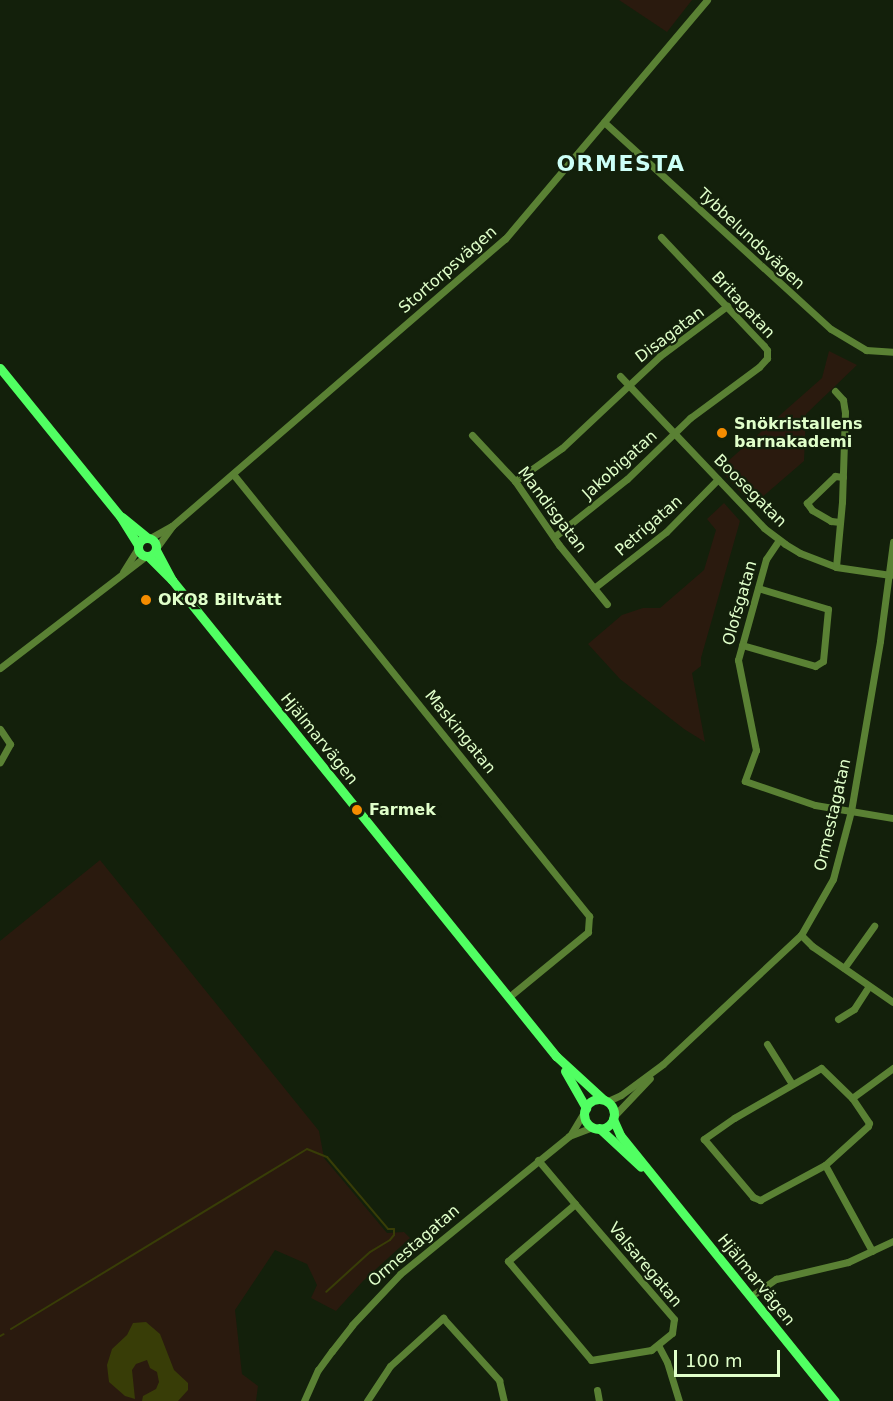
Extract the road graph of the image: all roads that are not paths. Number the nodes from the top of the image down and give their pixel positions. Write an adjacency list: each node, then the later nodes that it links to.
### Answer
1 (707, 0): 2 (street, Stortorpsvägen)
2 (604, 122): 5 (street, Tybbelundsvägen); 12 (street, Stortorpsvägen)
3 (661, 237): 4 (street, Britagatan)
4 (727, 306): 8 (street, Disagatan); 10 (street, Britagatan)
5 (893, 352)
6 (1, 371): 16 (main road)
7 (620, 376): 8 (street, Boosegatan)
8 (628, 384): 10 (street, Boosegatan); 15 (street, Disagatan)
9 (835, 391): 13 (street)
10 (674, 433): 14 (street, Boosegatan); 19 (street, Jakobigatan)
11 (472, 435): 15 (street, Mandisgatan)
12 (233, 474): 18 (street, Stortorpsvägen); 43 (street, Maskingatan)
13 (843, 477): 17 (street); 17 (street)
14 (718, 479): 21 (street, Boosegatan); 30 (street, Petrigatan)
15 (515, 481): 19 (street, Mandisgatan)
16 (120, 516): 20 (main road); 23 (main road)
17 (840, 522): 26 (street)
18 (172, 526): 20 (street, Stortorpsvägen); 24 (street, Stortorpsvägen)
19 (554, 537): 30 (street, Mandisgatan)
20 (148, 538): 23 (main road); 24 (main road, Hjälmarvägen)
21 (779, 540): 26 (street, Boosegatan); 31 (street, Olofsgatan)
22 (893, 542): 28 (street, Ormestagatan)
23 (138, 546): 25 (main road, Hjälmarvägen); 27 (street)
24 (157, 549): 25 (main road); 29 (main road, Hjälmarvägen)
25 (147, 556): 27 (street); 29 (main road, Hjälmarvägen)
26 (836, 567): 28 (street, Boosegatan)
27 (123, 572): 34 (street)
28 (890, 576): 37 (street, Ormestagatan)
29 (172, 580): 43 (main road, Hjälmarvägen)
30 (594, 588): 32 (street, Mandisgatan)
31 (758, 588): 33 (street, Olofsgatan); 33 (street)
32 (607, 604)
33 (742, 645): 37 (street, Olofsgatan)
34 (0, 668)
35 (0, 729): 36 (street)
36 (0, 762)
37 (851, 811): 38 (street); 40 (street, Ormestagatan)
38 (893, 818)
39 (874, 926): 41 (street)
40 (801, 935): 41 (street); 48 (street, Ormestagatan)
41 (844, 968): 42 (street)
42 (869, 986): 44 (street); 45 (street)
43 (509, 997): 47 (main road, Hjälmarvägen)
44 (893, 1002)
45 (838, 1019)
46 (767, 1044): 50 (street)
47 (556, 1056): 52 (main road, Hjälmarvägen); 53 (main road, Hjälmarvägen)
48 (663, 1064): 52 (street, Ormestagatan); 54 (street, Ormestagatan)
49 (893, 1068): 51 (street)
50 (792, 1084): 51 (street); 58 (street)
51 (852, 1098): 58 (street)
52 (605, 1100): 53 (main road); 54 (main road)
53 (585, 1109): 55 (main road); 56 (street, Ormestagatan)
54 (614, 1118): 55 (main road); 59 (main road, Hjälmarvägen)
55 (596, 1128): 56 (street, Ormestagatan); 59 (main road, Hjälmarvägen)
56 (569, 1136): 57 (street, Ormestagatan)
57 (538, 1160): 60 (street, Valsaregatan); 67 (street, Ormestagatan)
58 (825, 1165): 62 (street)
59 (654, 1178): 63 (main road, Hjälmarvägen)
60 (575, 1204): 64 (street, Valsaregatan); 64 (street)
61 (893, 1241): 62 (street)
62 (872, 1251): 63 (street)
63 (750, 1297): 66 (main road, Hjälmarvägen)
64 (658, 1345): 71 (street)
65 (597, 1390): 70 (street)
66 (832, 1400)
67 (304, 1401)
68 (367, 1401): 69 (street)
69 (504, 1401)
70 (599, 1401)
71 (680, 1401)

